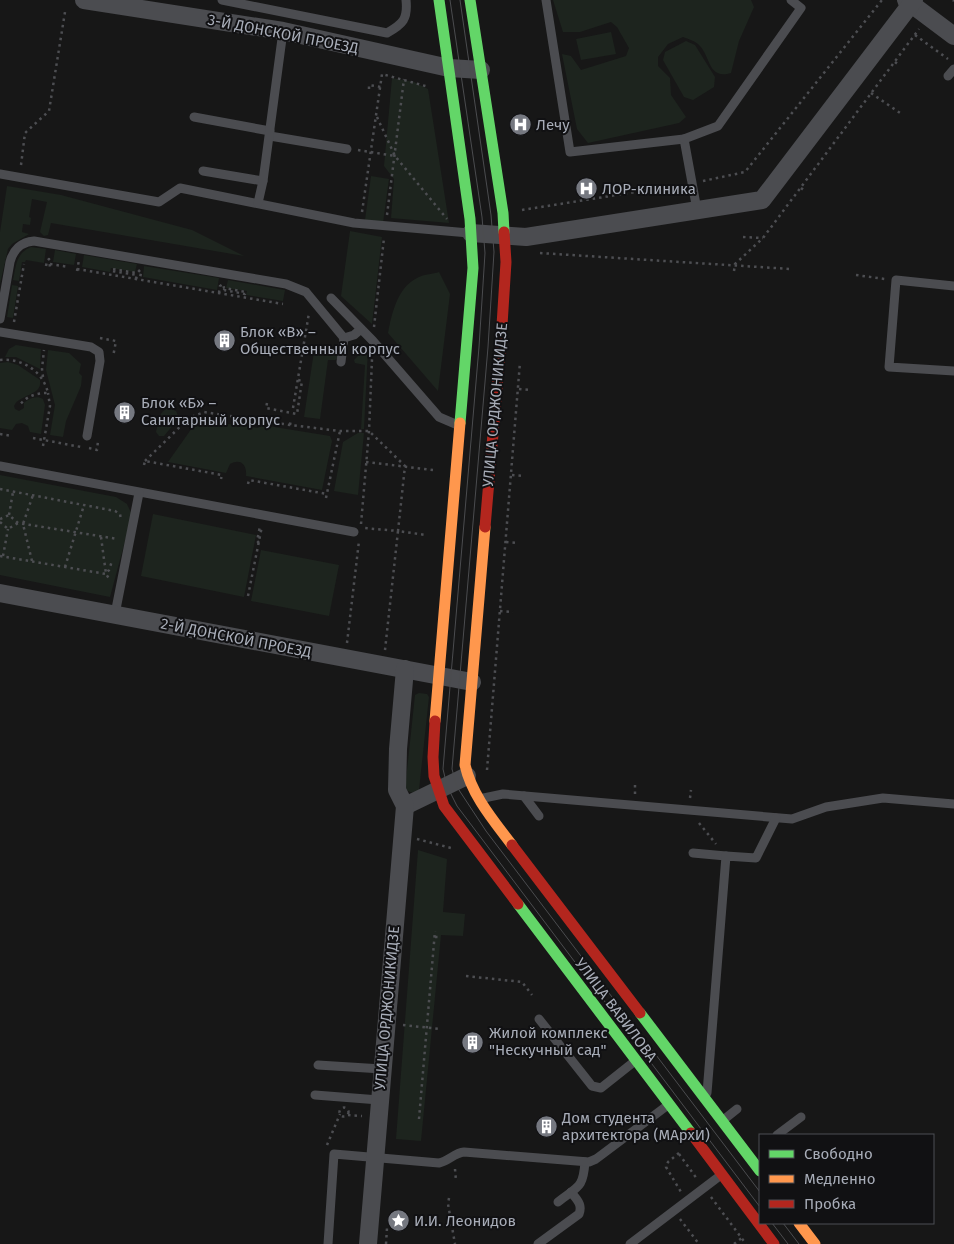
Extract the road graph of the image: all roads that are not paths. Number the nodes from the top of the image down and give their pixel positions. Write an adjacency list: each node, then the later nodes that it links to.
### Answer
1 (84, 0): 9 (street, 3-Й ДОНСКОЙ ПРОЕЗД)
2 (222, 0): 3 (lane)
3 (406, 0)
4 (439, 0): 11 (main road)
5 (470, 0): 12 (main road, УЛИЦА ОРДЖОНИКИДЗЕ)
6 (546, 0): 15 (lane)
7 (791, 0): 15 (lane)
8 (911, 1): 10 (street); 21 (street)
9 (283, 31): 11 (street, 3-Й ДОНСКОЙ ПРОЕЗД); 14 (lane)
10 (954, 36)
11 (449, 68): 12 (street, 3-Й ДОНСКОЙ ПРОЕЗД); 22 (main road)
12 (481, 70): 23 (main road, УЛИЦА ОРДЖОНИКИДЗЕ)
13 (194, 117): 14 (lane)
14 (270, 133): 16 (lane); 19 (lane)
15 (684, 139): 21 (lane)
16 (347, 148)
17 (203, 172): 19 (lane)
18 (0, 174): 20 (lane)
19 (263, 181): 20 (lane)
20 (258, 203): 22 (lane)
21 (697, 210): 23 (street)
22 (471, 233): 23 (street); 32 (main road)
23 (505, 236): 41 (main road, УЛИЦА ОРДЖОНИКИДЗЕ)
24 (954, 286): 31 (lane)
25 (331, 298): 27 (lane)
26 (4, 321): 29 (lane)
27 (361, 329): 29 (lane); 32 (lane)
28 (0, 332): 33 (lane)
29 (344, 338): 30 (lane)
30 (341, 362)
31 (954, 371)
32 (460, 426): 40 (main road)
33 (87, 436)
34 (0, 466): 35 (lane)
35 (139, 493): 36 (lane); 38 (lane)
36 (357, 530)
37 (0, 593): 38 (street, 2-Й ДОНСКОЙ ПРОЕЗД)
38 (114, 614): 39 (street, 2-Й ДОНСКОЙ ПРОЕЗД)
39 (405, 670): 40 (street, 2-Й ДОНСКОЙ ПРОЕЗД); 47 (street)
40 (439, 676): 41 (street, 2-Й ДОНСКОЙ ПРОЕЗД); 43 (main road)
41 (472, 682): 42 (main road, УЛИЦА ОРДЖОНИКИДЗЕ)
42 (467, 776): 43 (street); 45 (main road, УЛИЦА ВАВИЛОВА)
43 (436, 791): 47 (street); 53 (main road, УЛИЦА ВАВИЛОВА)
44 (524, 796): 45 (lane); 48 (lane); 49 (lane)
45 (479, 799): 57 (main road, УЛИЦА ВАВИЛОВА)
46 (954, 804): 49 (lane)
47 (404, 806): 55 (street, УЛИЦА ОРДЖОНИКИДЗЕ)
48 (539, 816)
49 (776, 818): 51 (lane)
50 (693, 853): 51 (lane)
51 (726, 856): 59 (lane)
52 (539, 1019): 53 (lane)
53 (635, 1061): 57 (main road, УЛИЦА ВАВИЛОВА)
54 (318, 1065): 55 (lane)
55 (382, 1069): 58 (street, УЛИЦА ОРДЖОНИКИДЗЕ)
56 (315, 1095): 58 (lane)
57 (682, 1095): 59 (main road, УЛИЦА ВАВИЛОВА); 65 (lane); 67 (main road, УЛИЦА ВАВИЛОВА)
58 (380, 1100): 64 (street, УЛИЦА ОРДЖОНИКИДЗЕ)
59 (706, 1100): 62 (main road, УЛИЦА ВАВИЛОВА)
60 (737, 1109): 62 (lane)
61 (800, 1117): 63 (lane)
62 (722, 1121): 66 (main road, УЛИЦА ВАВИЛОВА)
63 (779, 1134)
64 (374, 1157): 65 (lane); 71 (lane); 72 (street, УЛИЦА ОРДЖОНИКИДЗЕ)
65 (585, 1162): 68 (lane)
66 (759, 1169)
67 (721, 1175): 74 (lane); 75 (main road, УЛИЦА ВАВИЛОВА)
68 (571, 1192): 69 (lane); 73 (lane)
69 (558, 1202)
70 (803, 1225): 76 (main road)
71 (328, 1244)
72 (368, 1244)
73 (538, 1244)
74 (630, 1244)
75 (774, 1244)
76 (815, 1244)

